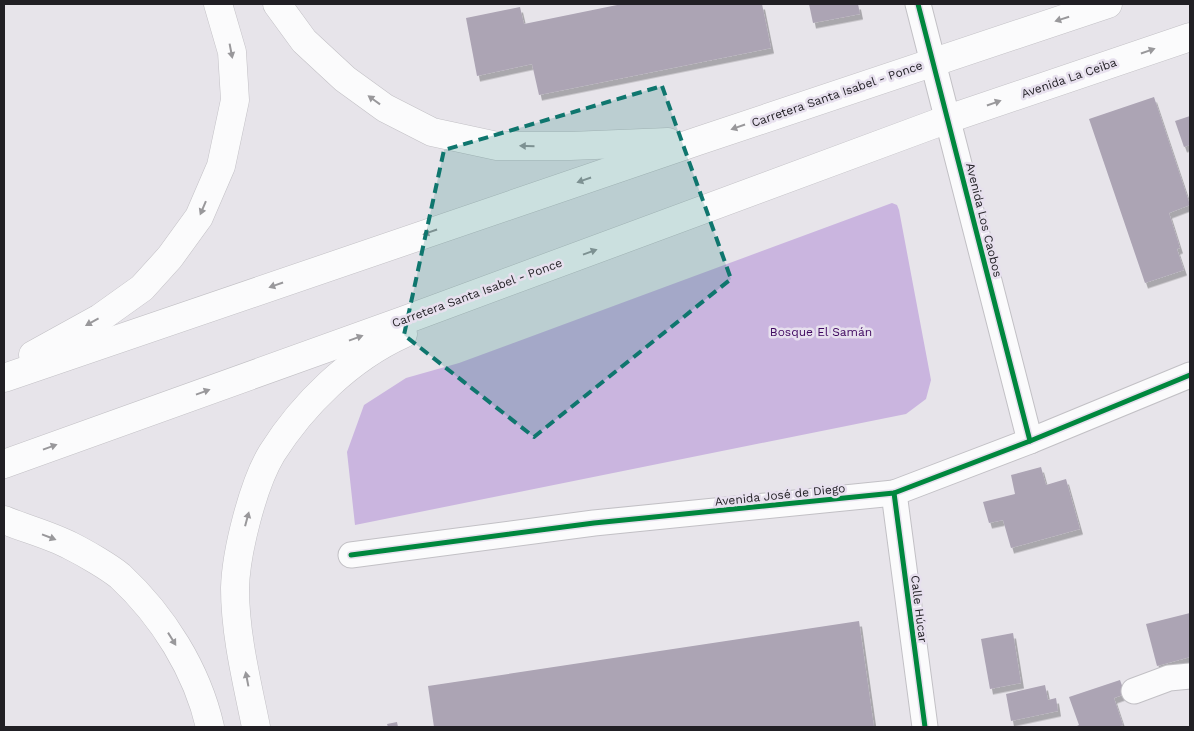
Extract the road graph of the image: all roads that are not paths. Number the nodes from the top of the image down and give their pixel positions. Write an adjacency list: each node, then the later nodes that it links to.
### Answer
1 (218, 4): 10 (highway, one-way to 10)
2 (277, 4): 8 (highway, one-way to 2)
3 (918, 4): 6 (street, Avenida Los Caobos)
4 (1108, 4): 6 (highway, one-way to 6)
5 (1190, 37): 7 (highway, Avenida La Ceiba, one-way to 5)
6 (933, 61): 7 (street, Avenida Los Caobos); 8 (highway, Carretera Santa Isabel - Ponce, one-way to 8)
7 (948, 119): 9 (highway, Carretera Santa Isabel - Ponce, one-way to 7); 13 (street, Avenida Los Caobos)
8 (698, 141): 11 (highway, Carretera Santa Isabel - Ponce, one-way to 11)
9 (548, 268): 14 (highway, Carretera Santa Isabel - Ponce, one-way to 9); 21 (highway, one-way to 9)
10 (4, 370)
11 (4, 378)
12 (1189, 383): 13 (street, Avenida José de Diego)
13 (1030, 441): 15 (street, Avenida José de Diego)
14 (4, 464)
15 (894, 493): 17 (street, Avenida José de Diego); 22 (street, Calle Húcar)
16 (4, 520): 20 (highway, one-way to 20)
17 (351, 556)
18 (1190, 676): 19 (street)
19 (1134, 691)
20 (210, 727)
21 (256, 727)
22 (925, 727)

